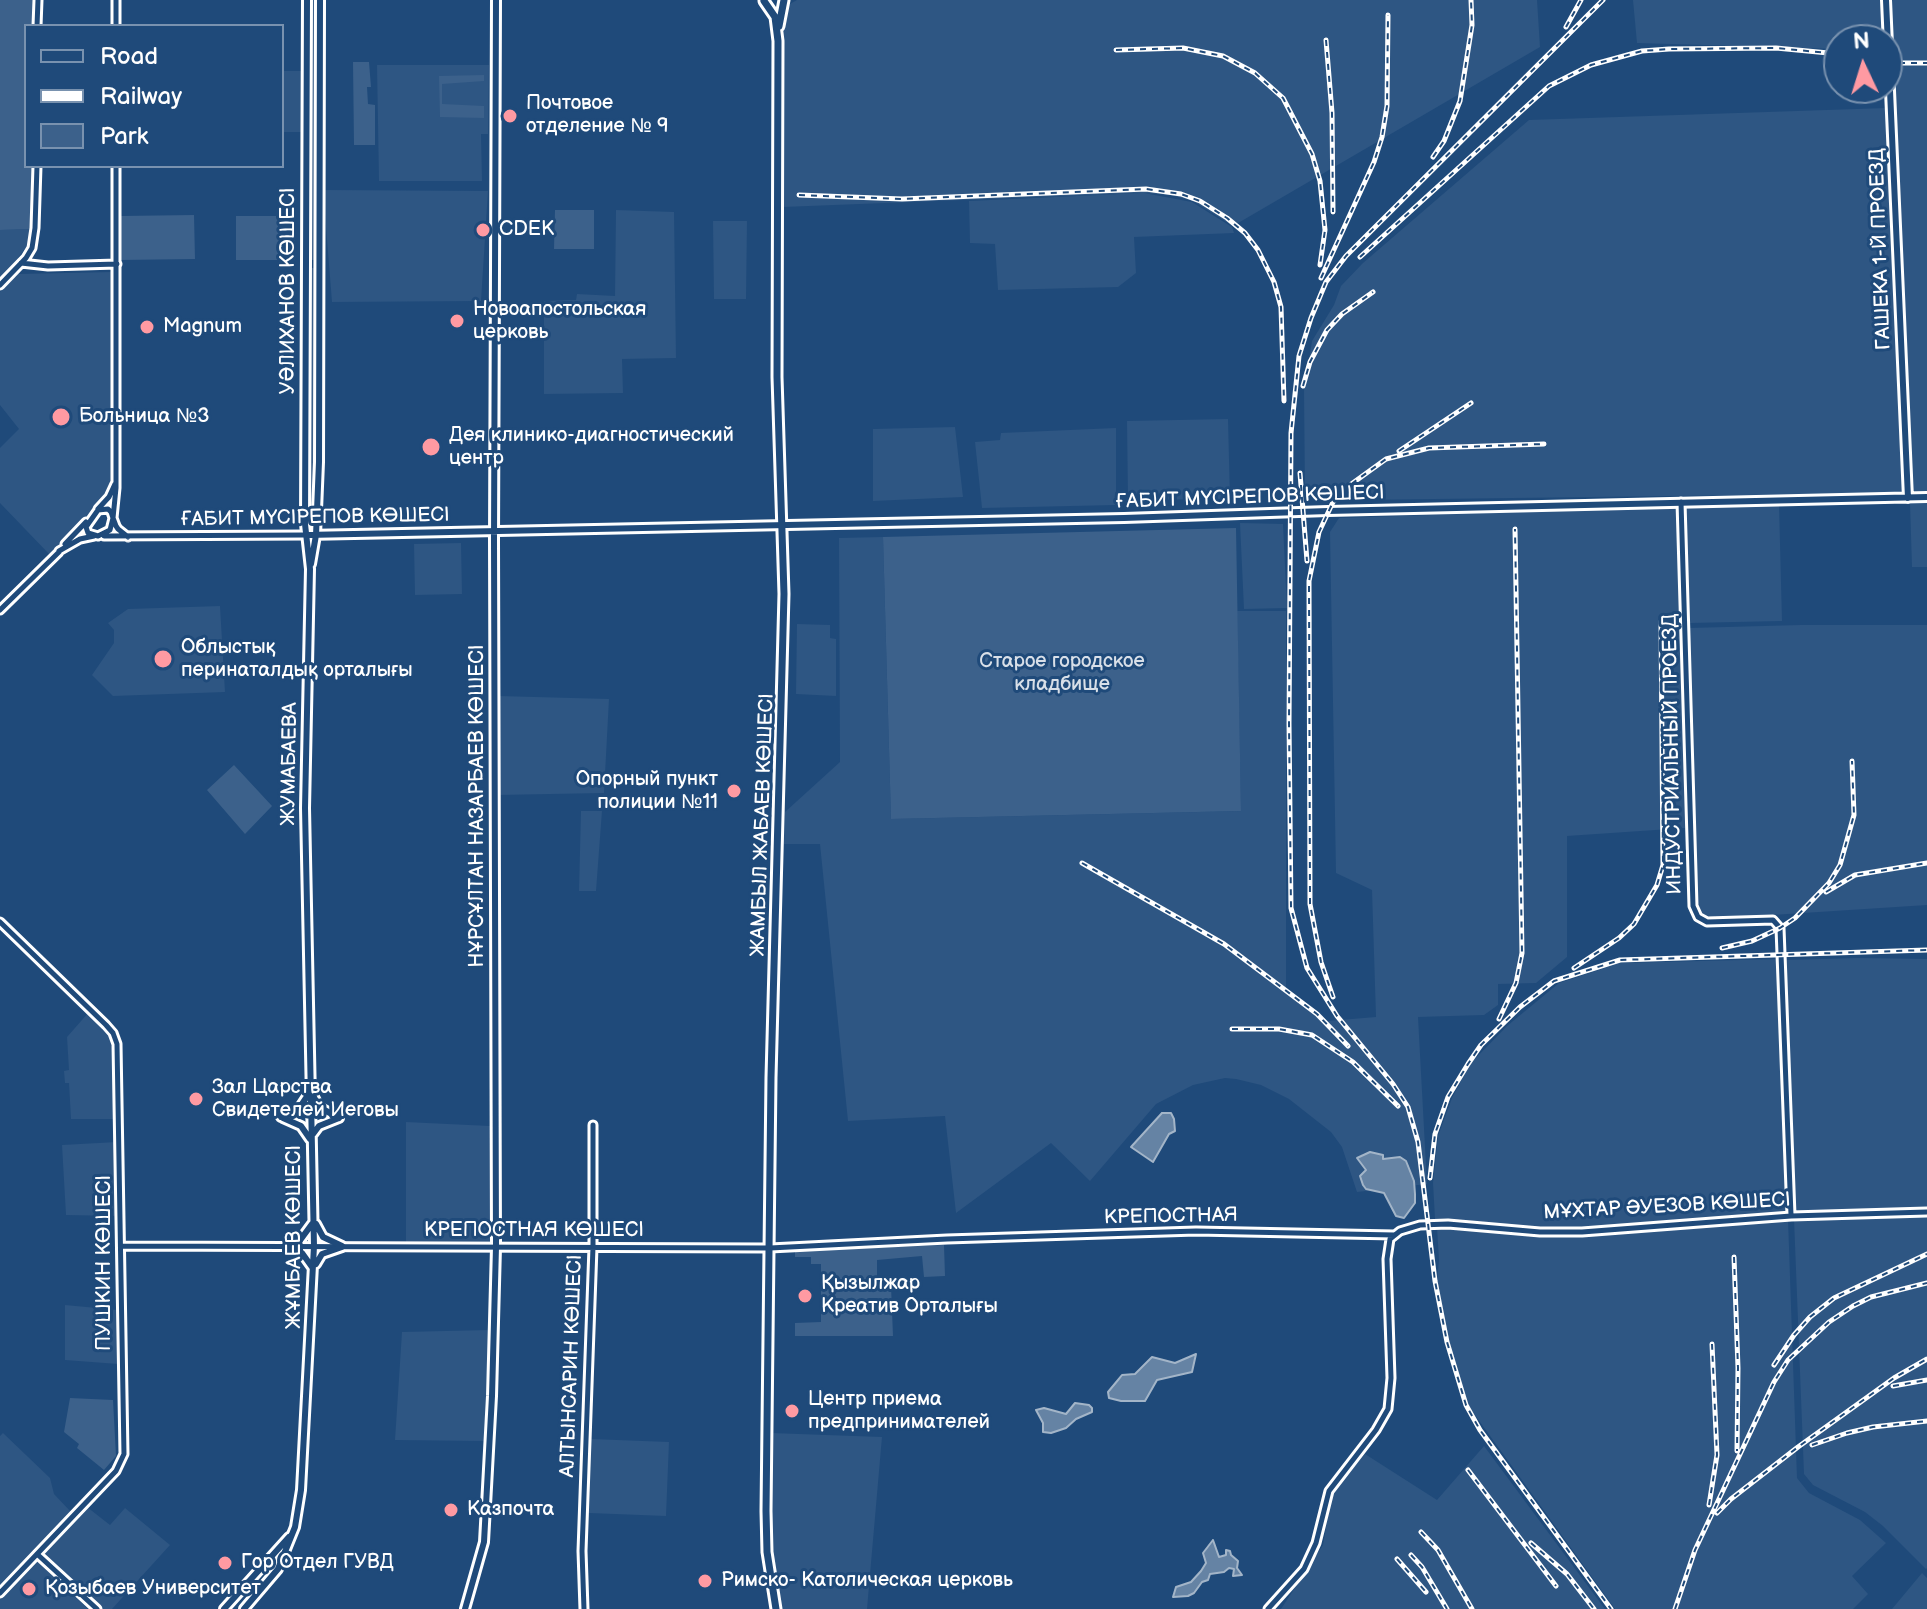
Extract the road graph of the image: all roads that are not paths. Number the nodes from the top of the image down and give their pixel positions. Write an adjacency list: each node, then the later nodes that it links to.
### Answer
1 (38, 0): 9 (street)
2 (116, 0): 10 (street)
3 (307, 0): 12 (main road, УӘЛИХАНОВ КӨШЕСІ)
4 (320, 0): 13 (main road, УӘЛИХАНОВ КӨШЕСІ)
5 (496, 0): 28 (main road, НҰРСҰЛТАН НАЗАРБАЕВ КӨШЕСІ)
6 (763, 0): 7 (main road); 11 (main road)
7 (784, 0): 11 (main road)
8 (1886, 0): 23 (main road, ГАШЕКА 1-Й ПРОЕЗД)
9 (37, 24)
10 (116, 24)
11 (778, 41): 27 (main road, ЖАМБЫЛ ЖАБАЕВ КӨШЕСІ)
12 (305, 150): 13 (main road); 29 (main road, УӘЛИХАНОВ КӨШЕСІ)
13 (320, 150): 30 (main road, УӘЛИХАНОВ КӨШЕСІ)
14 (37, 168): 16 (street)
15 (116, 168): 18 (street)
16 (32, 248): 17 (street); 19 (street)
17 (21, 263): 19 (street); 20 (street)
18 (117, 264): 19 (street); 21 (street)
19 (40, 265)
20 (0, 285)
21 (117, 472): 25 (street); 26 (street)
22 (1927, 497): 23 (main road, ҒАБИТ МҮСІРЕПОВ КӨШЕСІ)
23 (1908, 498): 24 (main road, ҒАБИТ МҮСІРЕПОВ КӨШЕСІ)
24 (1681, 502): 27 (main road, ҒАБИТ МҮСІРЕПОВ КӨШЕСІ); 42 (street, ИНДУСТРИАЛЬНЫЙ ПРОЕЗД)
25 (92, 516): 26 (street); 31 (street); 33 (street)
26 (113, 518): 31 (street); 32 (street)
27 (782, 525): 28 (main road, ҒАБИТ МҮСІРЕПОВ КӨШЕСІ); 52 (main road, ЖАМБЫЛ ЖАБАЕВ КӨШЕСІ)
28 (494, 531): 30 (main road, ҒАБИТ МҮСІРЕПОВ КӨШЕСІ); 50 (main road, НҰРСҰЛТАН НАЗАРБАЕВ КӨШЕСІ)
29 (306, 535): 30 (main road, ҒАБИТ МҮСІРЕПОВ КӨШЕСІ); 32 (street, ҒАБИТ МҮСІРЕПОВ КӨШЕСІ); 34 (main road, ЖУМАБАЕВА)
30 (316, 535): 34 (main road)
31 (98, 536): 32 (street, ҒАБИТ МҮСІРЕПОВ КӨШЕСІ); 33 (street)
32 (128, 537)
33 (59, 551): 35 (street)
34 (310, 569): 37 (main road, ЖУМАБАЕВА)
35 (0, 610)
36 (0, 922): 46 (street, ПУШКИН КӨШЕСІ)
37 (307, 946): 38 (main road, ЖҰМБАЕВ КӨШЕСІ)
38 (310, 1088): 40 (main road, ЖҰМБАЕВ КӨШЕСІ); 40 (main road); 40 (main road)
39 (593, 1125): 51 (street, АЛТЫНСАРИН КӨШЕСІ)
40 (311, 1143): 43 (main road, ЖҰМБАЕВ КӨШЕСІ)
41 (1927, 1212): 42 (street, МҰХТАР ӘУЕЗОВ КӨШЕСІ)
42 (1791, 1216): 44 (street, МҰХТАР ӘУЕЗОВ КӨШЕСІ)
43 (313, 1217): 47 (main road); 48 (main road, ЖҰМБАЕВ КӨШЕСІ); 49 (main road)
44 (1394, 1235): 45 (street, КРЕПОСТНАЯ); 63 (street)
45 (947, 1239): 52 (street, КРЕПОСТНАЯ КӨШЕСІ)
46 (121, 1246): 47 (street, КРЕПОСТНАЯ КӨШЕСІ); 55 (street, ПУШКИН КӨШЕСІ)
47 (285, 1246): 48 (street, КРЕПОСТНАЯ КӨШЕСІ); 53 (main road)
48 (314, 1246): 49 (street, КРЕПОСТНАЯ КӨШЕСІ); 53 (main road, ЖҰМБАЕВ КӨШЕСІ)
49 (342, 1246): 50 (street, КРЕПОСТНАЯ КӨШЕСІ); 53 (main road)
50 (496, 1247): 51 (street, КРЕПОСТНАЯ КӨШЕСІ); 60 (main road, НҰРСҰЛТАН НАЗАРБАЕВ КӨШЕСІ)
51 (593, 1247): 52 (street, КРЕПОСТНАЯ КӨШЕСІ); 61 (street, АЛТЫНСАРИН КӨШЕСІ)
52 (770, 1248): 62 (main road, ЖАМБЫЛ ЖАБАЕВ КӨШЕСІ)
53 (313, 1271): 54 (main road, ЖҰМБАЕВ КӨШЕСІ)
54 (295, 1527): 58 (main road, ЖҰМБАЕВ КӨШЕСІ); 59 (main road, ЖҰМБАЕВ КӨШЕСІ)
55 (37, 1554): 56 (street, ПУШКИН КӨШЕСІ); 57 (street)
56 (0, 1593)
57 (97, 1609)
58 (224, 1609)
59 (244, 1609)
60 (465, 1609)
61 (584, 1609)
62 (776, 1609)
63 (1268, 1609)

